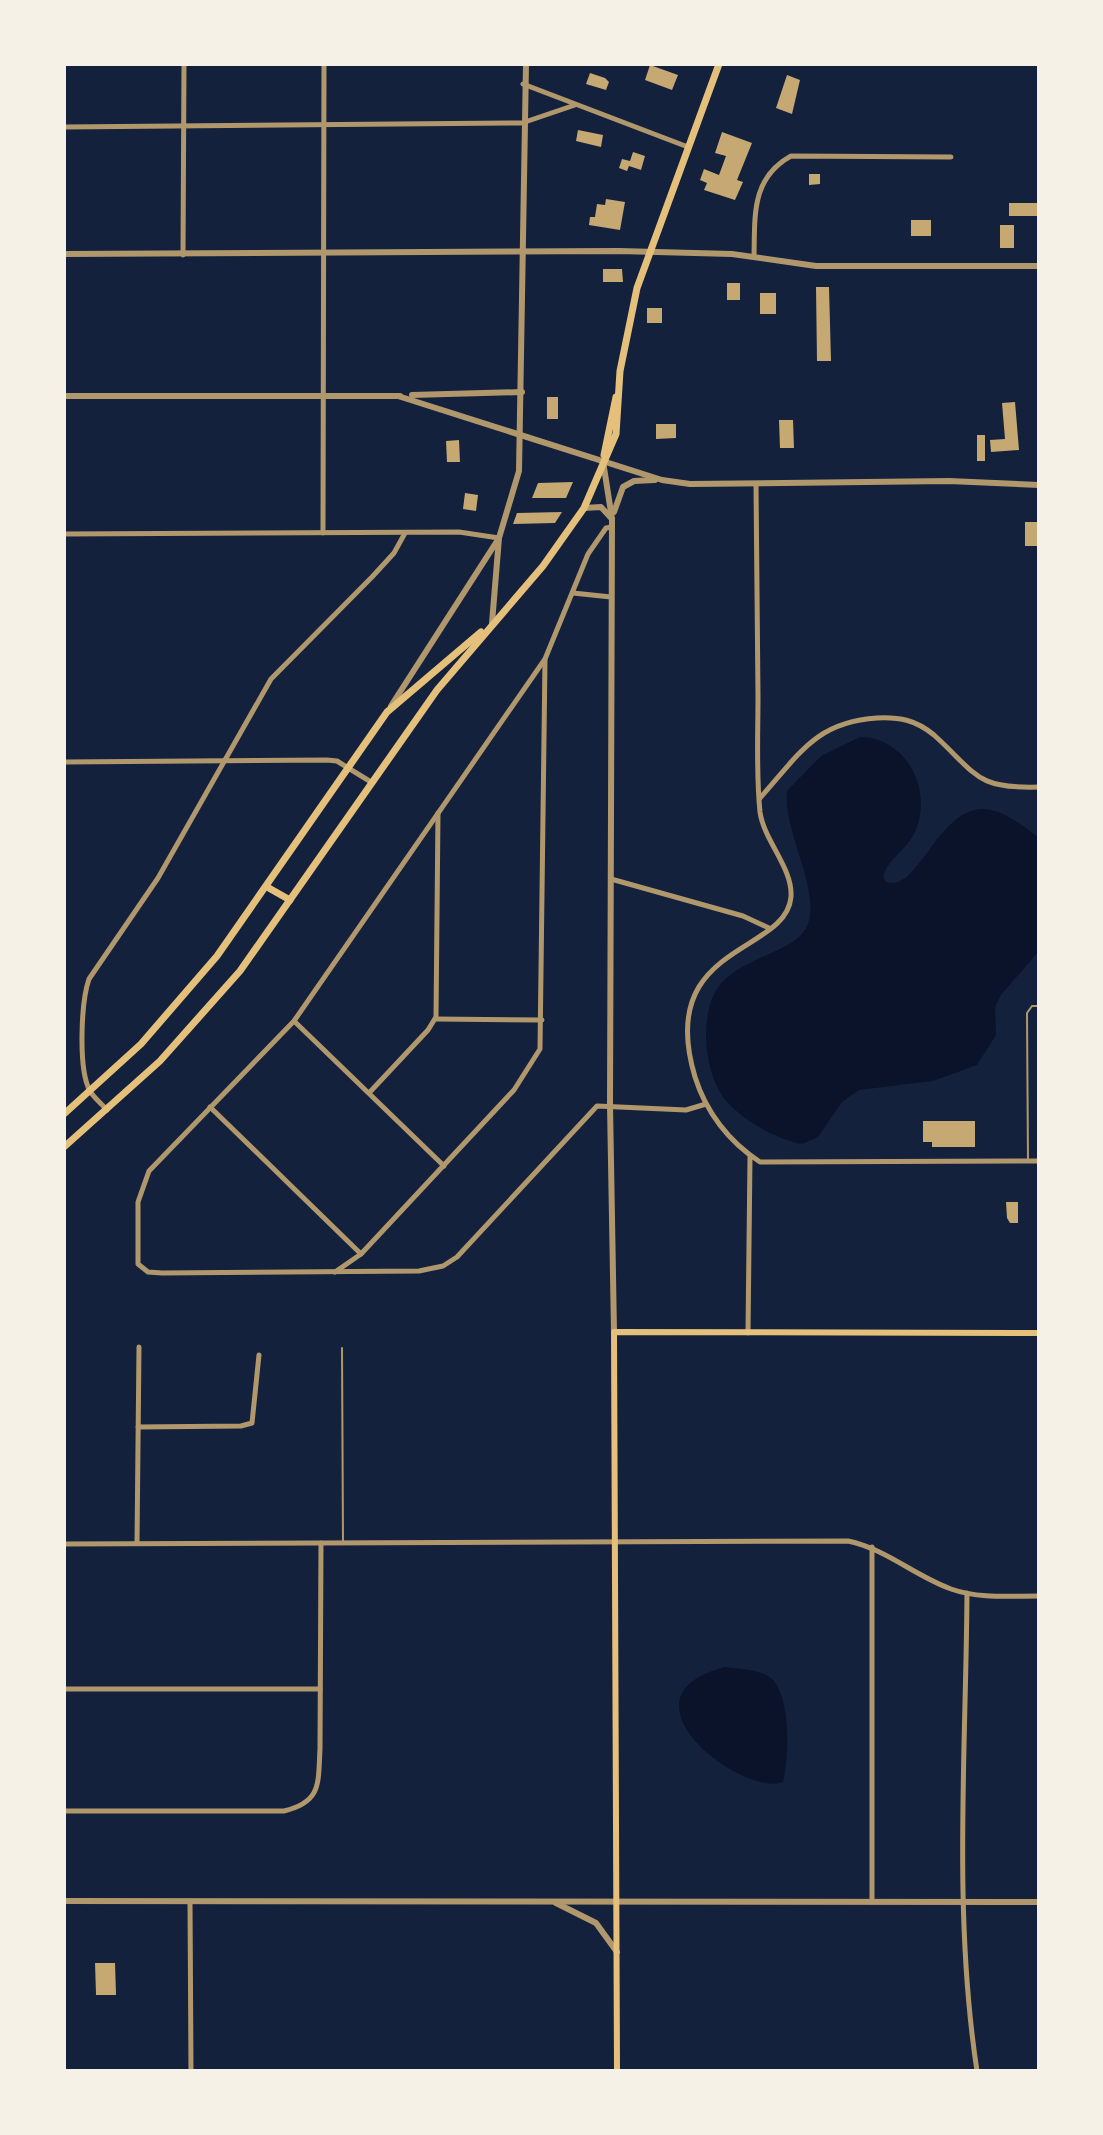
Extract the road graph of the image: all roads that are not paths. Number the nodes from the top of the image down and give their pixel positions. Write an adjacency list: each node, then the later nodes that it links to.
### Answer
1 (184, 64): 9 (street)
2 (324, 64): 8 (street)
3 (526, 64): 5 (street)
4 (719, 64): 11 (main road)
5 (523, 84): 6 (street); 7 (street)
6 (575, 105): 7 (street); 11 (street)
7 (522, 123): 8 (street); 13 (street)
8 (324, 125): 9 (street); 16 (street)
9 (184, 126): 10 (street); 17 (street)
10 (64, 127)
11 (688, 147): 14 (main road)
12 (951, 157): 18 (street)
13 (522, 252): 14 (street); 16 (street); 20 (street)
14 (650, 252): 18 (street); 25 (main road)
15 (64, 254): 17 (street)
16 (325, 254): 17 (street); 21 (street)
17 (183, 255)
18 (754, 256): 19 (street)
19 (1039, 266)
20 (522, 392): 23 (street); 24 (street)
21 (324, 395): 22 (street); 23 (street); 31 (street)
22 (64, 396)
23 (398, 396): 24 (street)
24 (522, 436): 25 (street); 34 (street)
25 (603, 461): 26 (street); 29 (main road); 30 (street)
26 (662, 480): 27 (street); 30 (street)
27 (756, 484): 28 (street); 45 (street)
28 (1039, 485)
29 (584, 508): 30 (street); 37 (main road)
30 (612, 523): 35 (street); 36 (street)
31 (323, 533): 32 (street); 33 (street)
32 (405, 533): 34 (street); 40 (street)
33 (64, 534)
34 (499, 538): 37 (street); 39 (street)
35 (573, 593): 36 (street); 38 (street)
36 (611, 597): 47 (street)
37 (492, 623): 39 (main road); 43 (main road)
38 (545, 659): 46 (street); 53 (street)
39 (387, 712): 42 (main road)
40 (226, 760): 41 (street); 42 (street); 55 (street)
41 (64, 762)
42 (348, 767): 43 (street); 48 (main road)
43 (371, 782): 49 (main road)
44 (1039, 787): 45 (street)
45 (760, 798): 50 (street)
46 (438, 812): 52 (street); 54 (street)
47 (610, 879): 50 (street); 58 (street)
48 (267, 887): 49 (main road); 55 (main road)
49 (290, 900): 60 (main road)
50 (769, 928): 57 (street)
51 (1039, 1006): 64 (lane)
52 (435, 1019): 53 (street); 56 (street)
53 (542, 1020): 66 (street)
54 (294, 1021): 56 (street); 59 (street)
55 (90, 1091): 60 (street); 61 (main road)
56 (369, 1093): 66 (street)
57 (706, 1104): 58 (street); 63 (street)
58 (610, 1105): 68 (street); 69 (street)
59 (210, 1107): 67 (street); 68 (street)
60 (107, 1110): 62 (main road)
61 (64, 1114)
62 (64, 1147)
63 (750, 1156): 64 (street); 70 (street)
64 (1028, 1161): 65 (street)
65 (1039, 1161)
66 (444, 1166): 67 (street)
67 (361, 1254): 68 (street)
68 (335, 1272)
69 (614, 1332): 70 (main road); 76 (main road)
70 (748, 1333): 71 (main road)
71 (1039, 1333)
72 (139, 1347): 75 (street)
73 (342, 1348): 79 (lane)
74 (259, 1355): 75 (street)
75 (138, 1427): 77 (street)
76 (615, 1541): 79 (street); 81 (street); 93 (main road)
77 (137, 1543): 78 (street); 80 (street)
78 (321, 1543): 79 (street); 85 (street)
79 (343, 1543)
80 (64, 1544)
81 (872, 1547): 82 (street); 91 (street)
82 (967, 1593): 83 (street); 90 (street)
83 (1039, 1596)
84 (64, 1689): 85 (street)
85 (320, 1689): 86 (street)
86 (64, 1811)
87 (190, 1900): 88 (street); 89 (street); 95 (street)
88 (64, 1901)
89 (552, 1901): 93 (street); 94 (street)
90 (965, 1901): 91 (street); 92 (street); 97 (street)
91 (872, 1902): 93 (street)
92 (1039, 1902)
93 (618, 1903): 94 (main road)
94 (618, 1953): 96 (main road)
95 (191, 2071)
96 (617, 2071)
97 (977, 2071)

